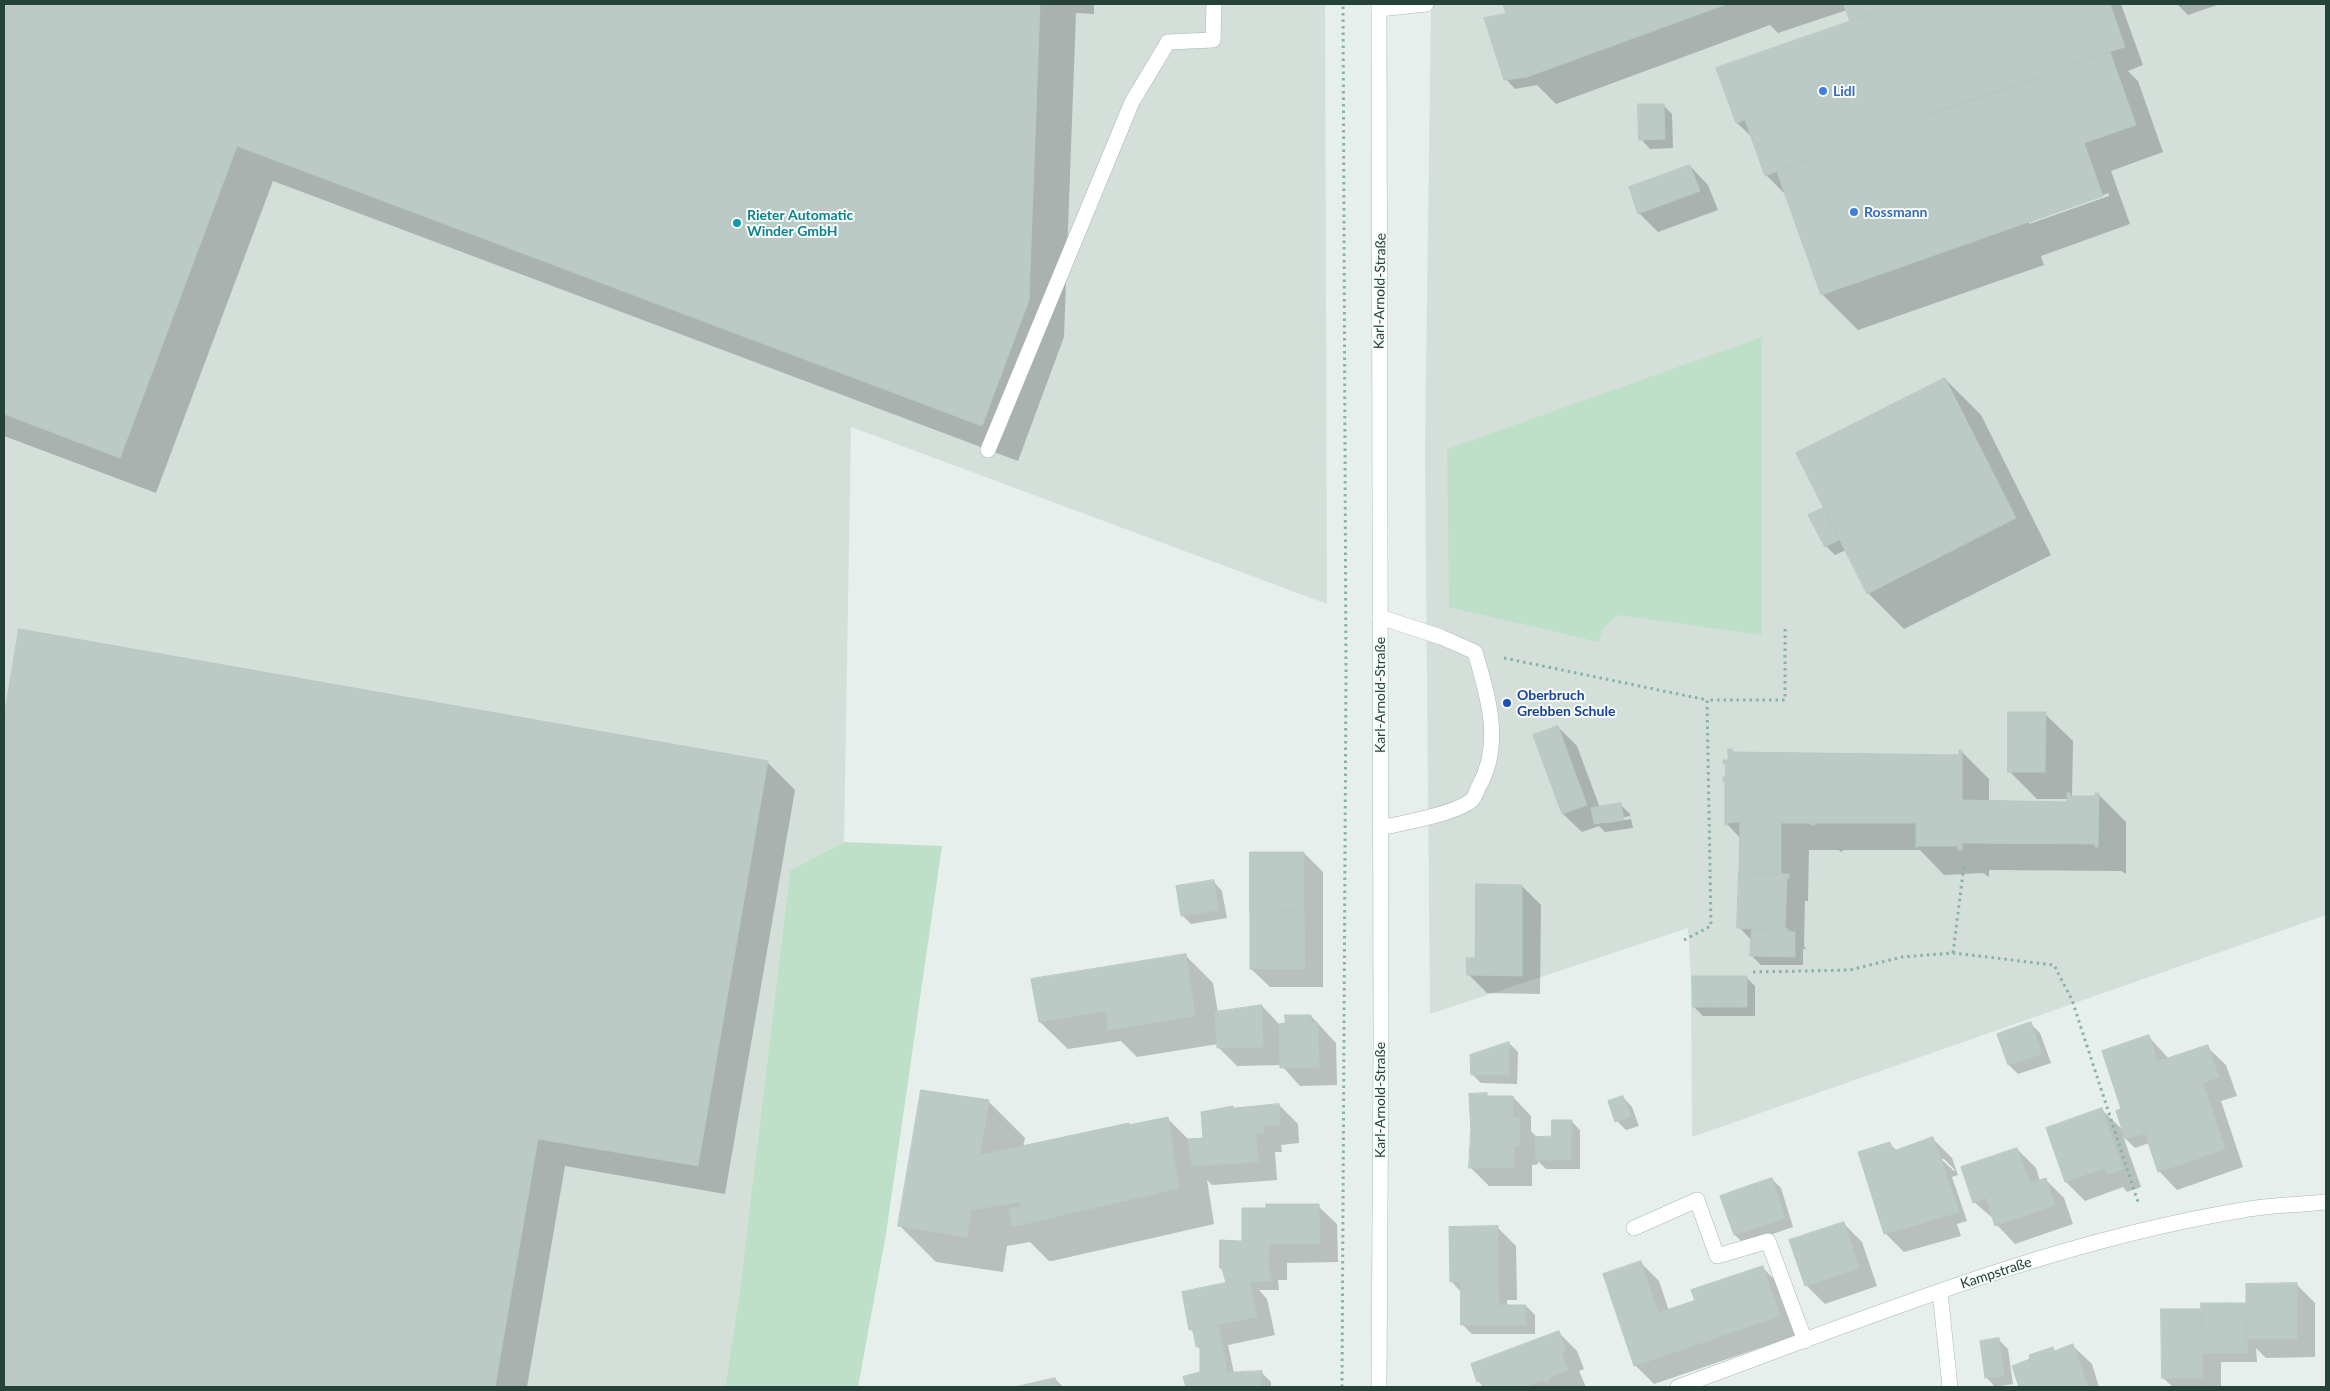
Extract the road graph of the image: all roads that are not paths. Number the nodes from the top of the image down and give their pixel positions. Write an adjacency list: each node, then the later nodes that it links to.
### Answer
1 (1214, 4): 4 (main road)
2 (1426, 4): 3 (main road)
3 (1379, 6): 5 (main road, Karl-Arnold-Straße)
4 (988, 450)
5 (1380, 617): 6 (main road, Karl-Arnold-Straße); 6 (main road)
6 (1380, 828): 11 (main road, Karl-Arnold-Straße)
7 (2326, 1202): 9 (main road, Kampstraße)
8 (1634, 1228): 10 (main road)
9 (1940, 1292): 10 (main road, Kampstraße); 13 (main road)
10 (1805, 1341): 12 (main road, Kampstraße)
11 (1379, 1387)
12 (1678, 1387)
13 (1950, 1387)

